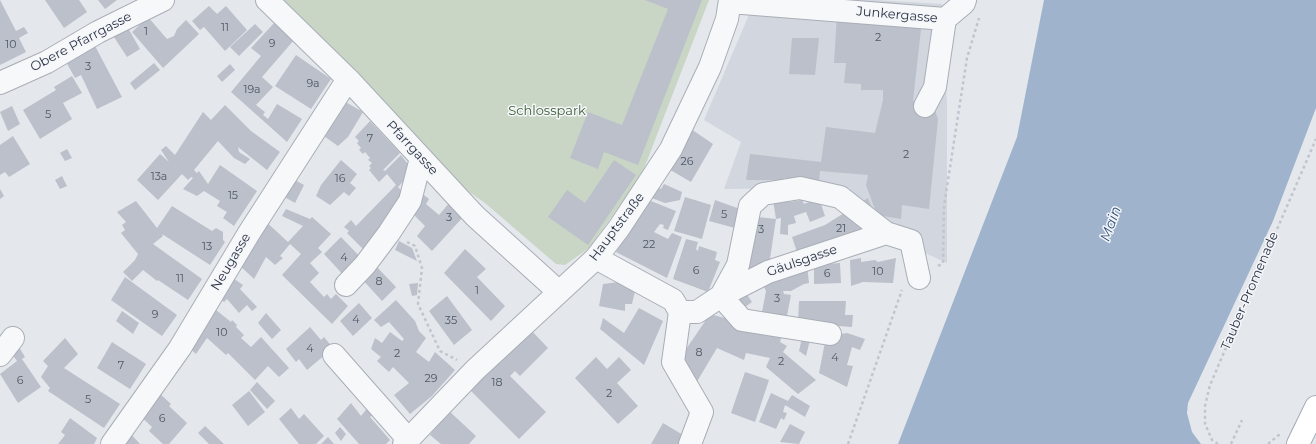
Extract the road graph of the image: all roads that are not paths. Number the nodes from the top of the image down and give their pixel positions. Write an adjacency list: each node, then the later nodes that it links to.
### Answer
1 (163, 0): 7 (street, Obere Pfarrgasse)
2 (267, 0): 6 (street, Pfarrgasse)
3 (730, 1): 5 (street, Junkergasse); 11 (street, Hauptstraße)
4 (973, 6): 5 (street)
5 (945, 19): 8 (street)
6 (348, 79): 9 (street, Pfarrgasse); 23 (street, Neugasse)
7 (0, 83)
8 (925, 106)
9 (421, 158): 13 (street); 14 (street, Pfarrgasse)
10 (886, 233): 12 (street, Gäulsgasse); 15 (street, Gäulsgasse); 15 (street, Gäulsgasse)
11 (596, 258): 14 (street, Hauptstraße); 16 (street)
12 (919, 278)
13 (346, 285)
14 (559, 292): 22 (street, Hauptstraße)
15 (721, 296): 16 (street, Gäulsgasse); 17 (street)
16 (680, 312): 24 (street)
17 (830, 334)
18 (13, 338): 19 (street)
19 (0, 355)
20 (334, 355): 22 (street)
21 (1316, 407): 25 (main road)
22 (406, 442)
23 (112, 444)
24 (690, 444)
25 (1298, 444)

